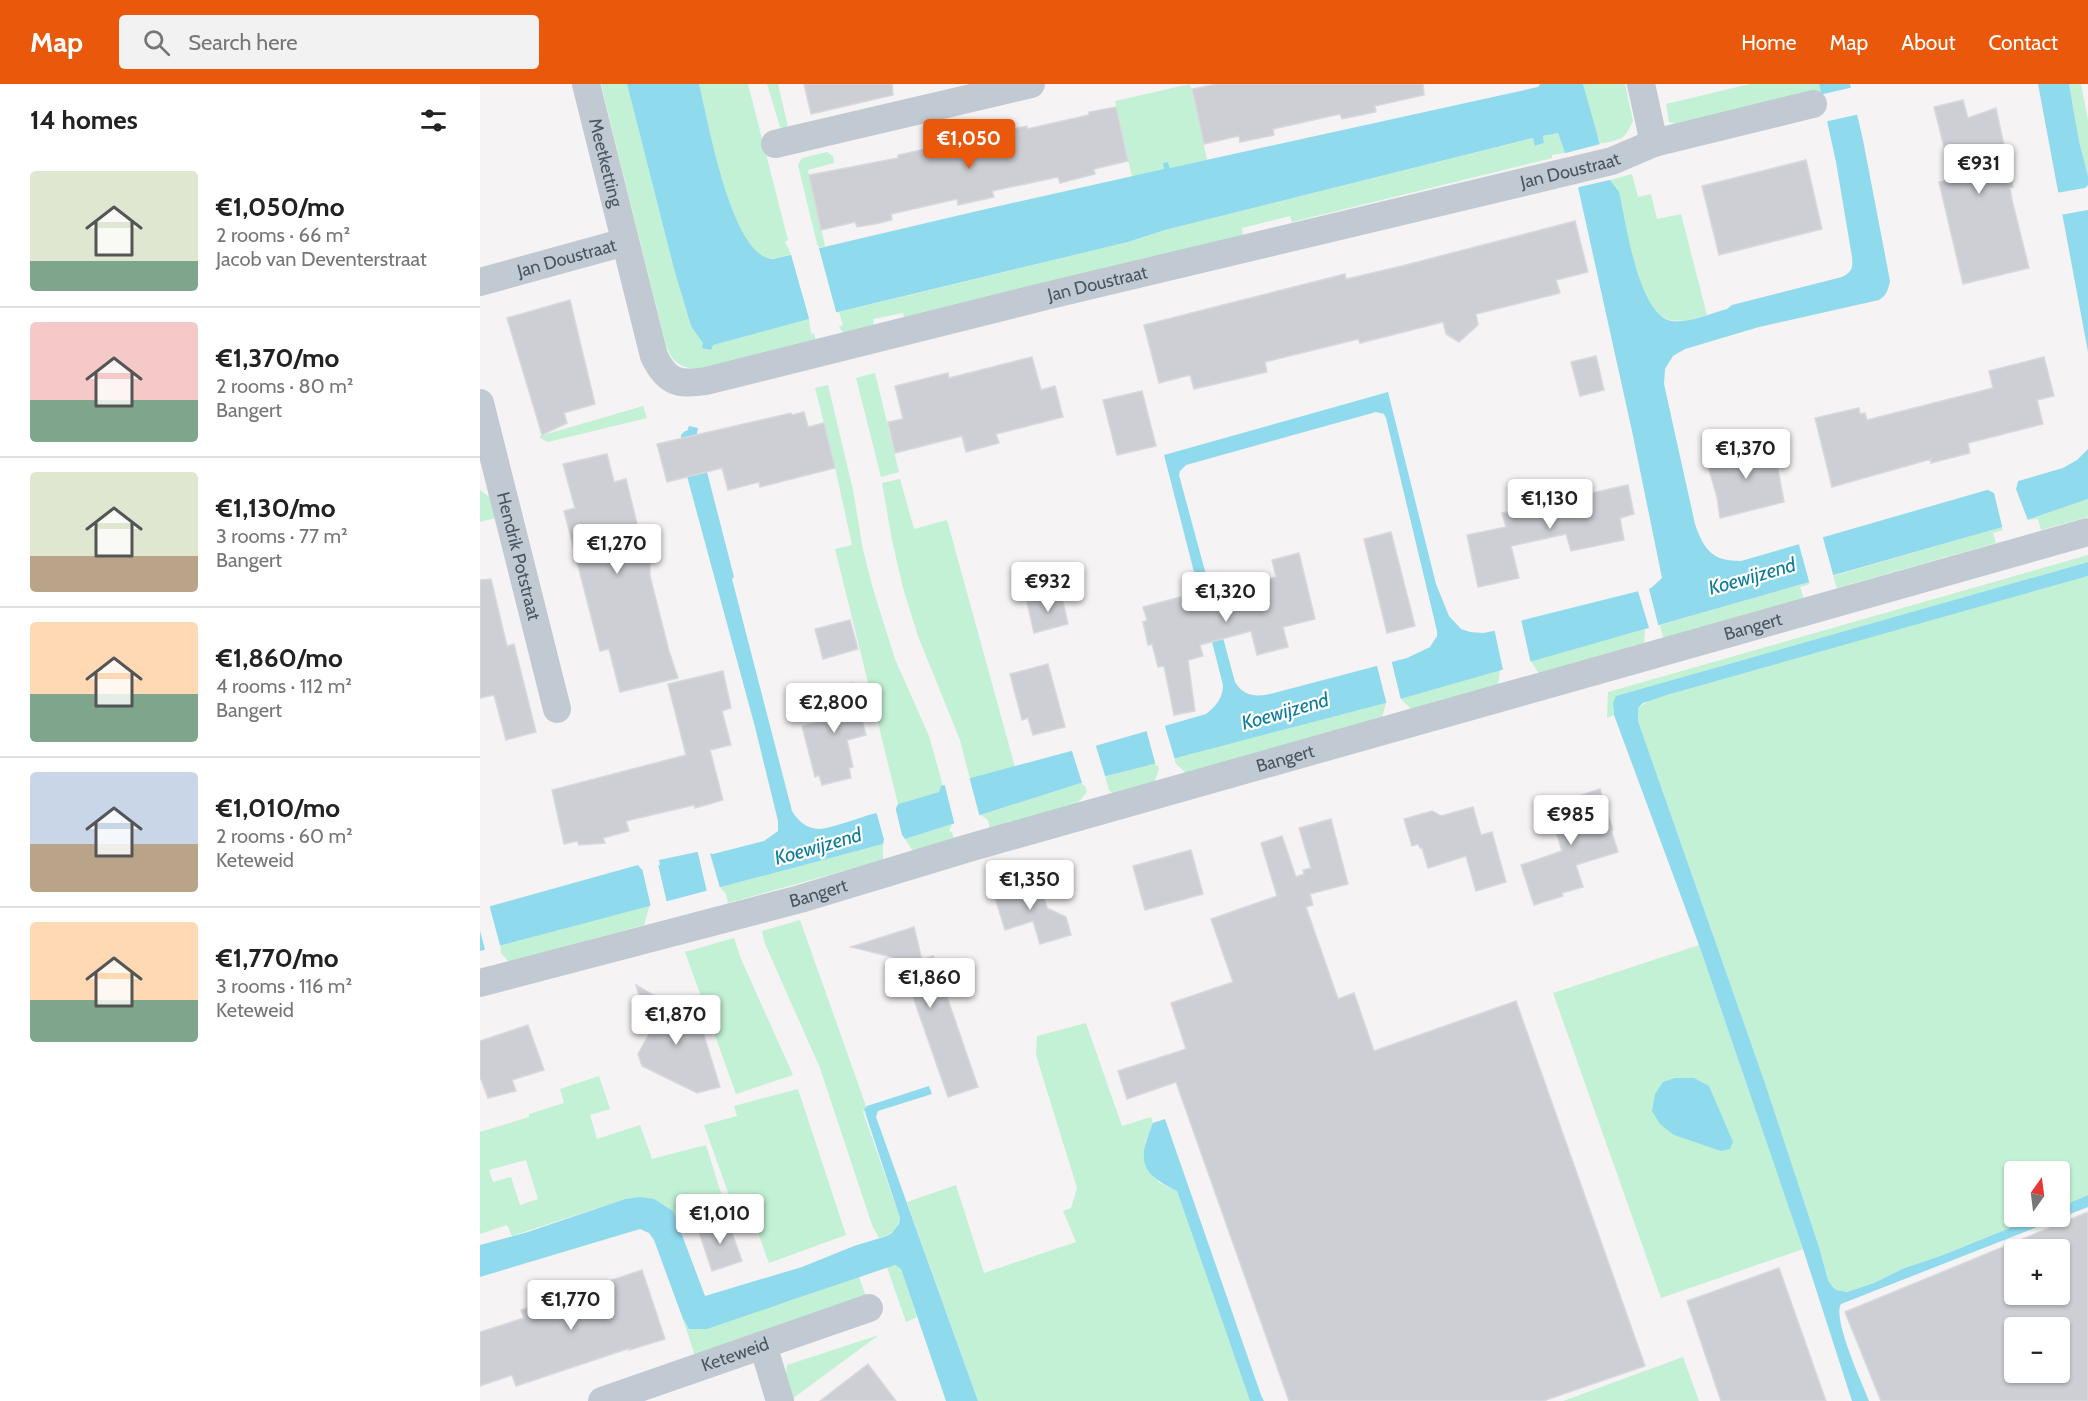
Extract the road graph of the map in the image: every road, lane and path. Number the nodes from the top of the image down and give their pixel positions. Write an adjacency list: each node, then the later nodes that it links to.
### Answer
1 (586, 84): 7 (street, Meetketting)
2 (1031, 84): 6 (street)
3 (1641, 84): 5 (street)
4 (1813, 104): 5 (street, Jan Doustraat)
5 (1654, 142): 7 (street, Jan Doustraat)
6 (775, 144)
7 (625, 242): 8 (street, Jan Doustraat)
8 (480, 282)
9 (480, 403): 10 (street, Hendrik Potstraat)
10 (489, 470): 12 (street, Hendrik Potstraat)
11 (2088, 532): 13 (street, Bangert)
12 (557, 709)
13 (480, 983)
14 (869, 1308): 15 (street, Keteweid)
15 (763, 1345): 16 (street, Keteweid); 17 (street)
16 (602, 1401)
17 (780, 1401)

